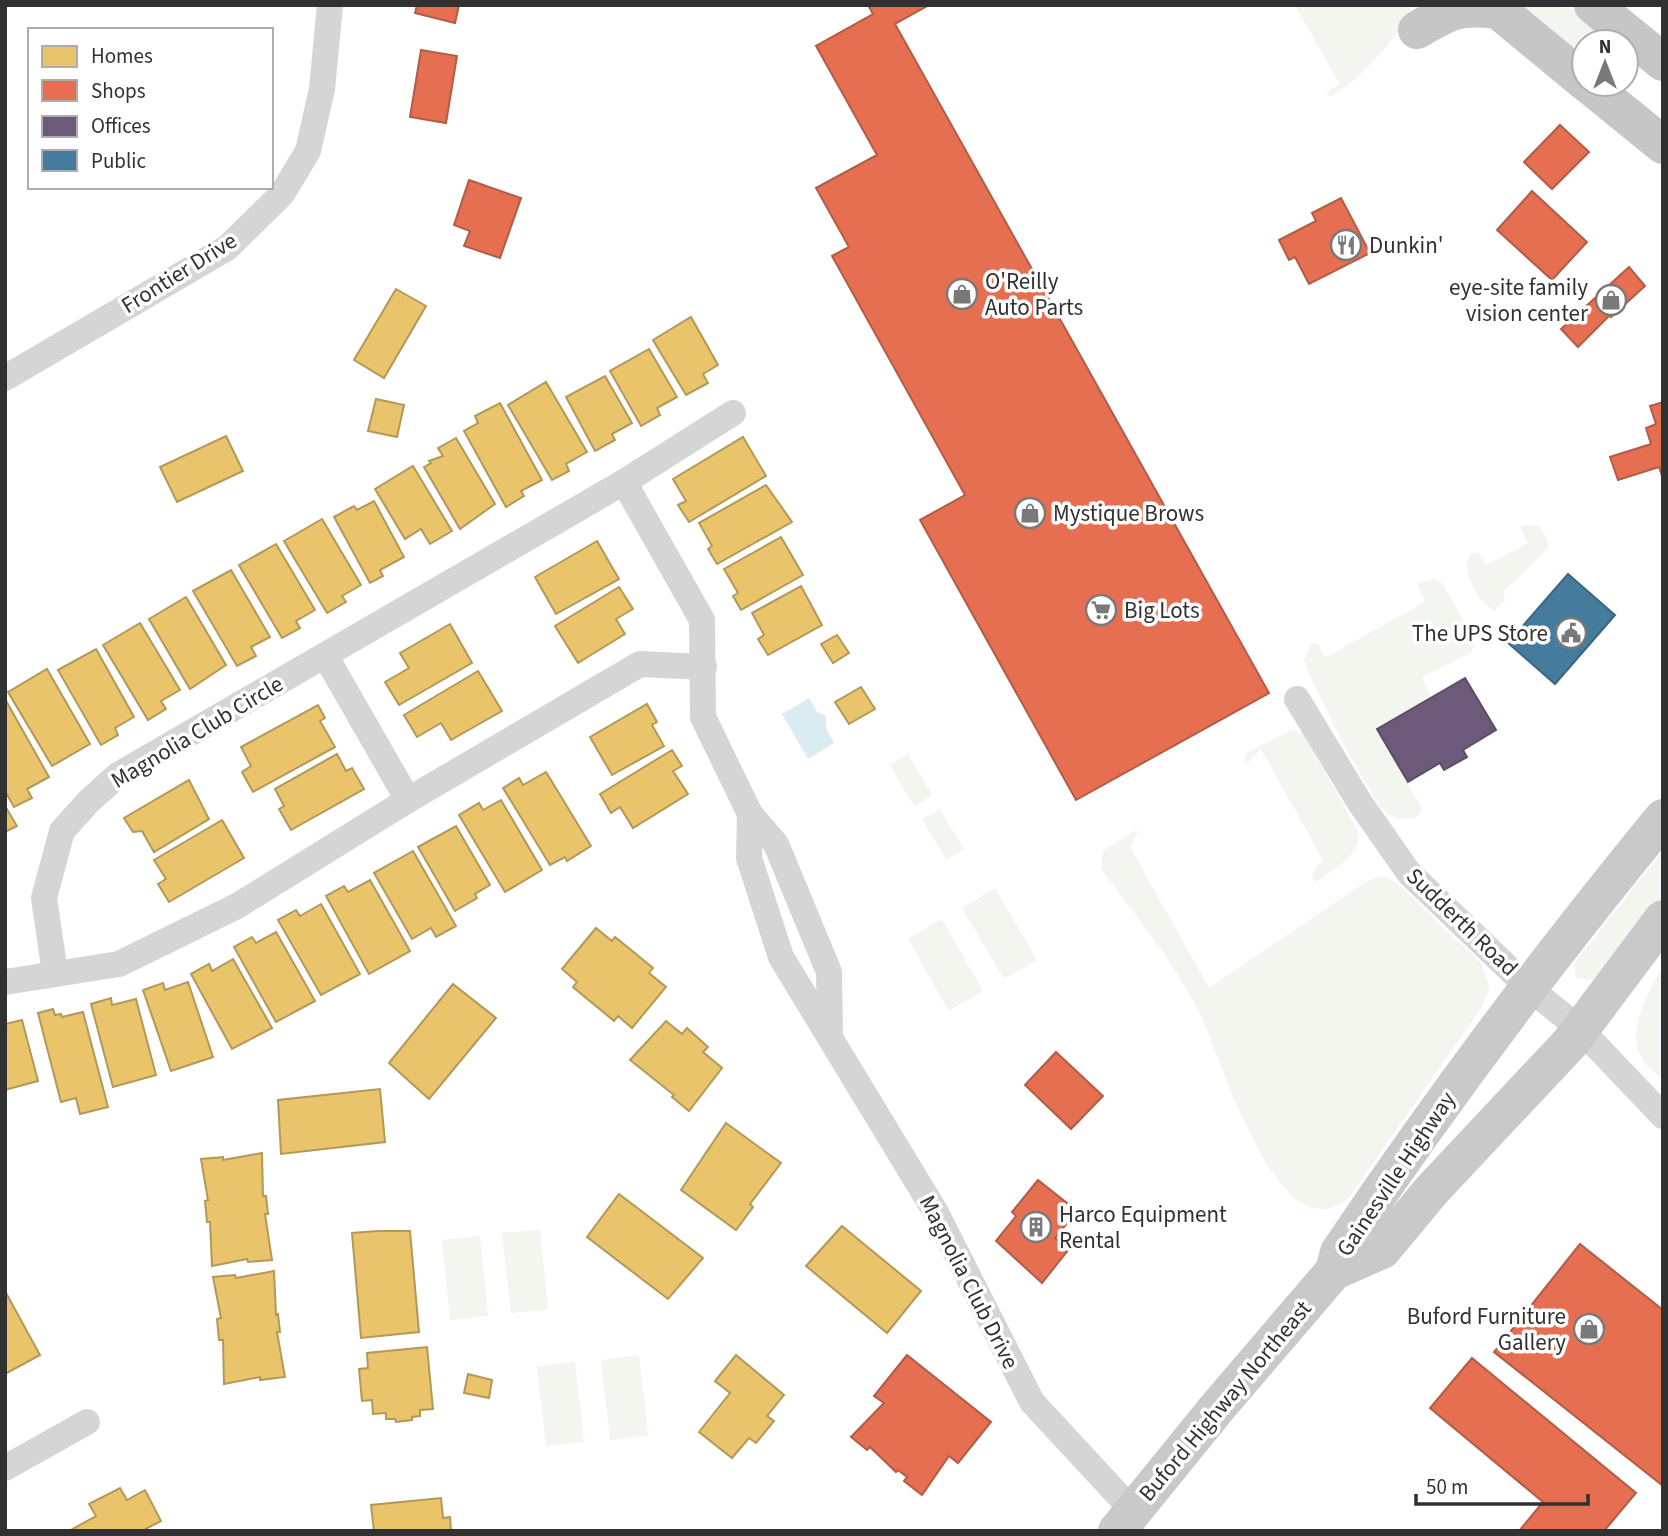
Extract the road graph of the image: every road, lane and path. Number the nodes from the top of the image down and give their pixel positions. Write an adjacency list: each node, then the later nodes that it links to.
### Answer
1 (330, 5): 9 (street, Frontier Drive)
2 (1420, 5): 4 (highway)
3 (1593, 5): 5 (highway)
4 (1494, 8): 6 (highway)
5 (1663, 62)
6 (1570, 70)
7 (1605, 98): 8 (highway)
8 (1663, 145)
9 (5, 378)
10 (733, 413): 11 (street, Magnolia Club Circle)
11 (624, 482): 12 (street, Magnolia Club Circle); 13 (street, Magnolia Club Drive)
12 (325, 655): 15 (street); 21 (street, Magnolia Club Circle)
13 (704, 667): 15 (street); 16 (street, Magnolia Club Drive)
14 (1297, 699): 23 (street, Sudderth Road)
15 (408, 800): 21 (street)
16 (750, 814): 18 (street, Magnolia Club Drive); 20 (street, Magnolia Club Drive)
17 (1663, 818): 23 (main road, Gainesville Highway)
18 (804, 911): 20 (street); 25 (street, Magnolia Club Drive)
19 (1663, 919): 24 (main road, Gainesville Highway)
20 (769, 922): 25 (street, Magnolia Club Drive)
21 (55, 973): 22 (street)
22 (5, 982)
23 (1522, 993): 24 (street, Sudderth Road); 27 (main road, Gainesville Highway)
24 (1581, 1030): 26 (street, Sudderth Road); 27 (main road, Gainesville Highway)
25 (830, 1034): 30 (street, Magnolia Club Drive)
26 (1663, 1116)
27 (1334, 1271): 30 (main road, Buford Highway Northeast)
28 (87, 1422): 29 (street)
29 (5, 1468)
30 (1125, 1521)

